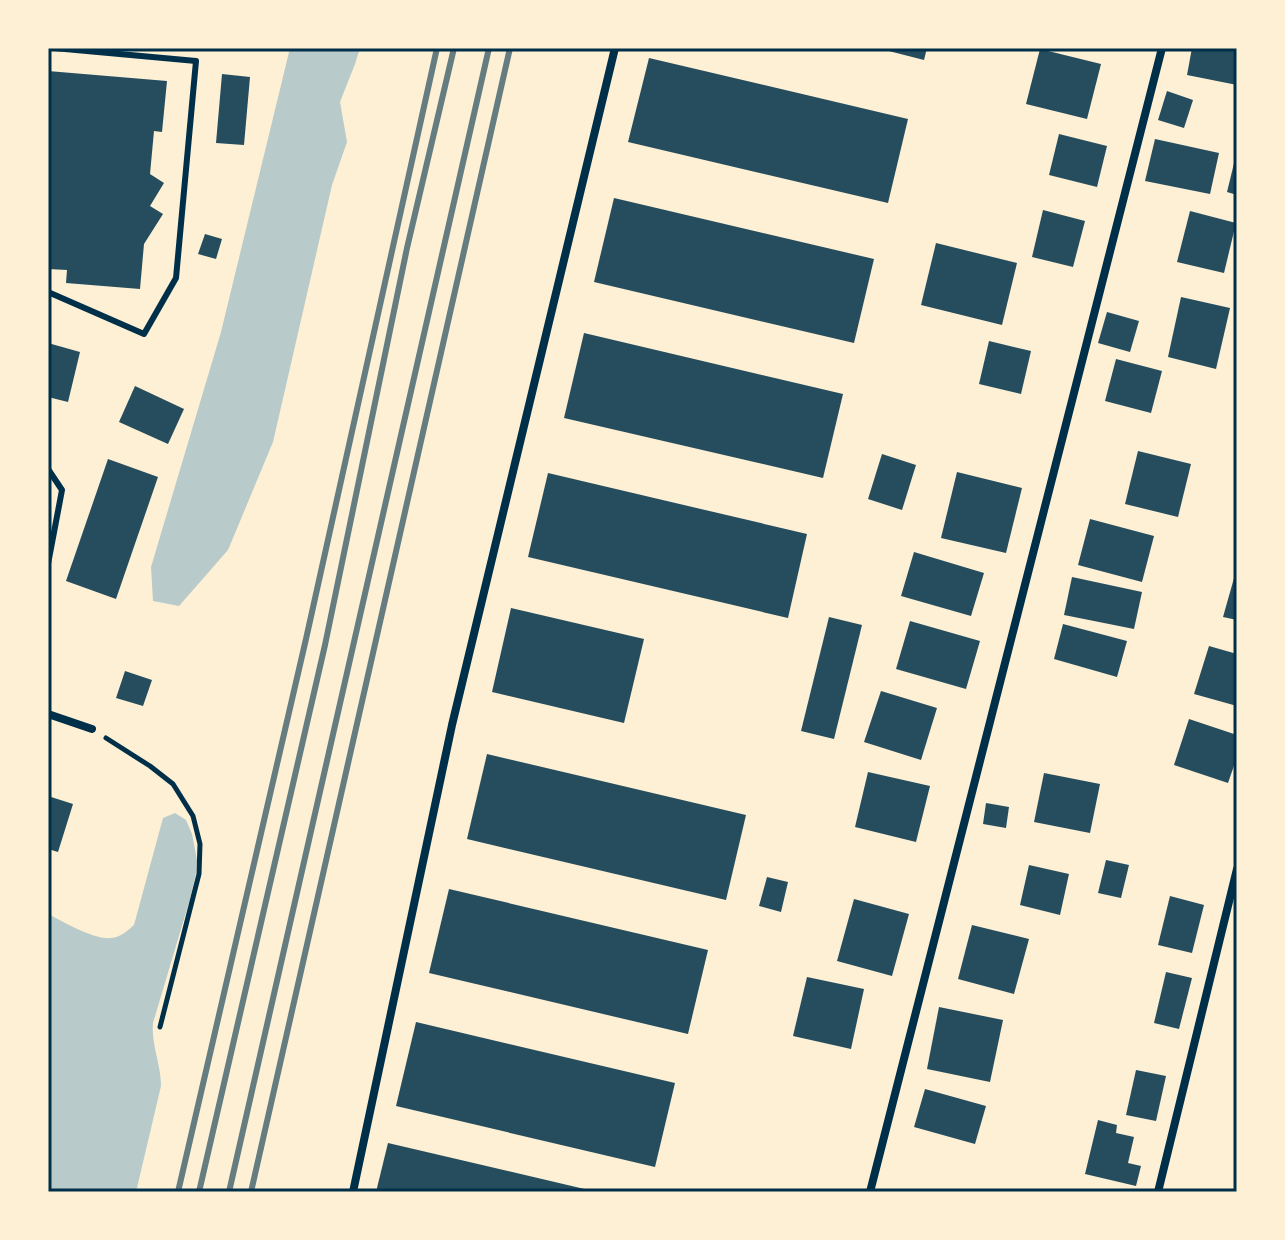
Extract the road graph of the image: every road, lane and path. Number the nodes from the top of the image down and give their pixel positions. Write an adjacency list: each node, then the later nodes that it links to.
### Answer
1 (54, 48): 4 (lane)
2 (615, 48): 11 (street)
3 (1162, 48): 12 (street)
4 (48, 292)
5 (48, 469): 6 (lane)
6 (48, 564)
7 (48, 714): 8 (street)
8 (92, 729): 10 (path)
9 (1237, 869): 13 (street)
10 (160, 1027)
11 (353, 1192)
12 (870, 1192)
13 (1158, 1192)

